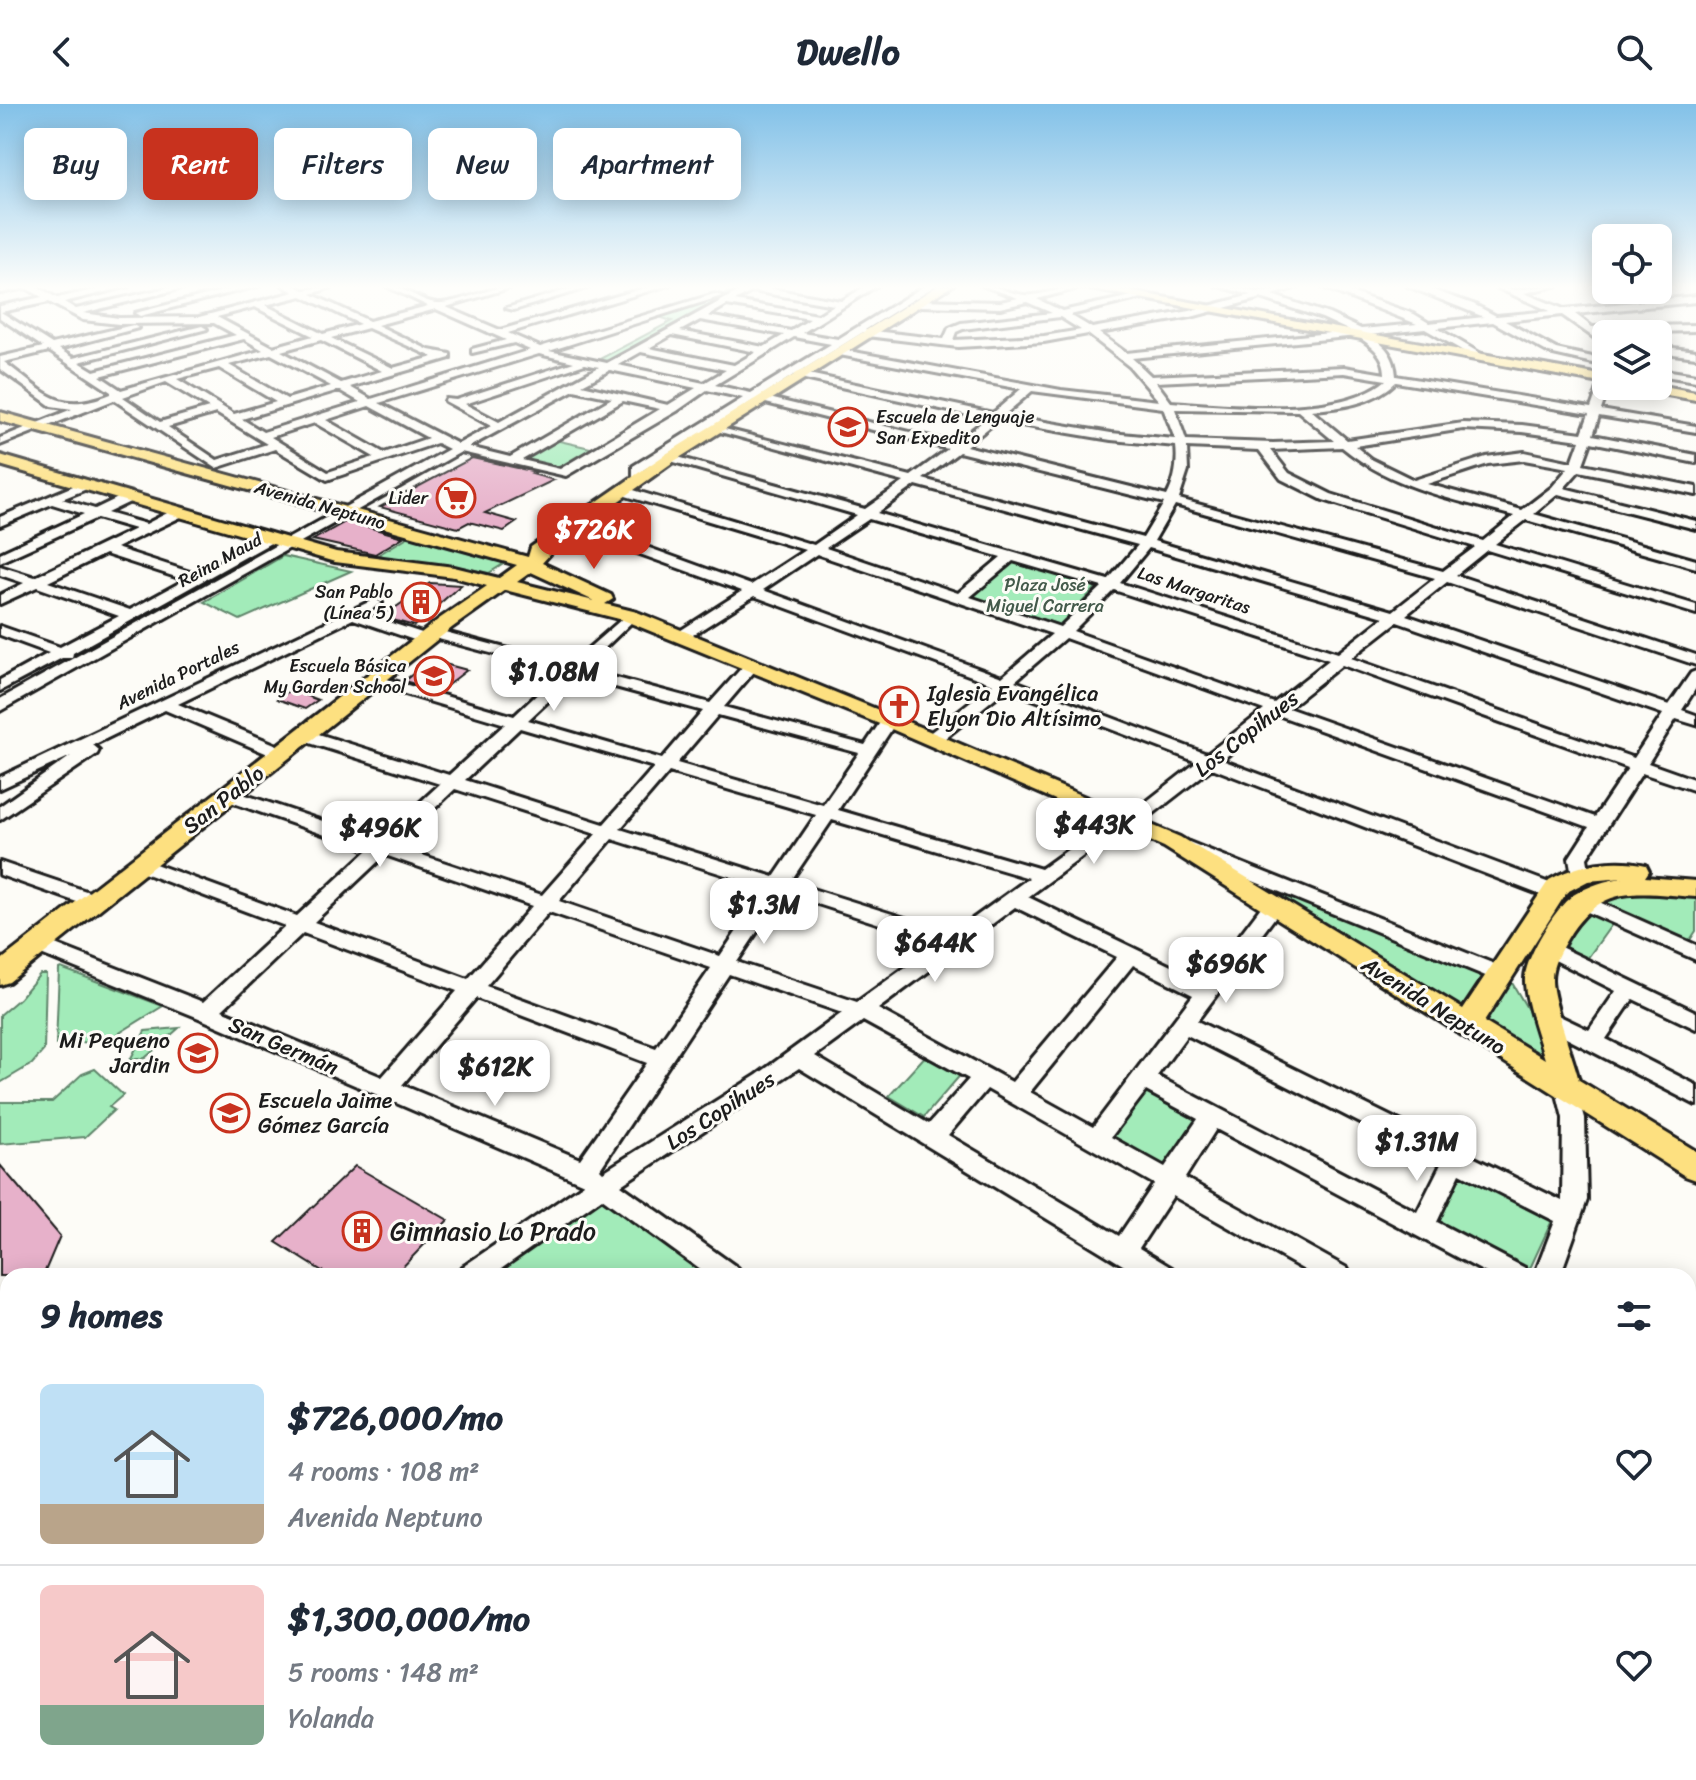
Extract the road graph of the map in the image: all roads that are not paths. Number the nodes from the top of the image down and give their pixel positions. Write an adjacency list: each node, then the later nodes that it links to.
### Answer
1 (1, 363): 33 (street)
2 (74, 363): 26 (street)
3 (138, 363): 26 (street)
4 (296, 363): 36 (street)
5 (374, 363): 24 (street)
6 (422, 363): 24 (street)
7 (460, 363): 23 (street)
8 (501, 363): 23 (street)
9 (581, 363): 48 (street)
10 (592, 363): 21 (street)
11 (613, 363): 21 (street, Reina Maud)
12 (710, 363): 22 (street)
13 (748, 363): 22 (street)
14 (812, 363): 44 (street, San Pablo)
15 (816, 363): 27 (main road, San Pablo)
16 (914, 363): 39 (street)
17 (1132, 363): 32 (street)
18 (1391, 363): 30 (street)
19 (1513, 363): 28 (main road)
20 (220, 364): 29 (street); 46 (street)
21 (608, 366): 35 (street, Reina Maud); 38 (street)
22 (739, 369): 38 (street)
23 (476, 371): 37 (street)
24 (392, 372): 36 (street)
25 (1672, 374): 31 (street)
26 (92, 375): 41 (street)
27 (800, 375): 44 (main road, San Pablo); 56 (street)
28 (1592, 377)
29 (167, 378): 41 (street); 52 (street)
30 (1393, 378): 32 (street); 51 (street); 54 (street)
31 (1696, 378)
32 (1148, 379): 50 (street)
33 (21, 380): 34 (street); 49 (street)
34 (0, 385)
35 (572, 386): 43 (street); 61 (street, Reina Maud)
36 (340, 387): 46 (street); 47 (street)
37 (421, 387): 47 (street); 48 (street)
38 (709, 387): 44 (street); 53 (street)
39 (1029, 388): 50 (street); 56 (street)
40 (1672, 392): 42 (main road)
41 (117, 395): 49 (street); 60 (street)
42 (1696, 396)
43 (622, 397): 53 (street); 67 (street)
44 (756, 398): 62 (main road, San Pablo); 74 (street); 85 (street, San Pablo)
45 (1600, 400): 54 (street, Los Copihues)
46 (286, 403): 57 (street)
47 (370, 403): 58 (street); 65 (street)
48 (454, 404): 61 (street)
49 (87, 407): 59 (street)
50 (1171, 407): 51 (street); 69 (street)
51 (1300, 407): 70 (street)
52 (218, 409): 57 (street); 60 (street)
53 (673, 409): 75 (street)
54 (1596, 411): 63 (street); 66 (street, Los Copihues)
55 (0, 416): 59 (main road, Avenida Neptuno)
56 (995, 417): 69 (street); 74 (street)
57 (233, 418): 64 (street)
58 (316, 419): 64 (street); 76 (street)
59 (39, 426): 68 (street); 92 (main road, Avenida Neptuno)
60 (159, 426): 71 (street)
61 (499, 426): 73 (street, Reina Maud)
62 (717, 428): 77 (main road, San Pablo); 82 (street)
63 (1696, 429)
64 (261, 436): 71 (street)
65 (438, 439): 73 (street); 76 (street)
66 (1587, 439): 70 (street); 78 (street); 81 (street, Los Copihues)
67 (566, 440): 75 (street); 80 (street)
68 (0, 442)
69 (1180, 443): 72 (street); 90 (street)
70 (1344, 443): 72 (street); 83 (street)
71 (276, 445): 76 (street)
72 (1261, 445): 105 (street)
73 (459, 447): 80 (street); 92 (street, Reina Maud)
74 (955, 447): 82 (street); 90 (street)
75 (603, 449): 80 (street)
76 (383, 457)
77 (671, 457): 85 (main road, San Pablo); 93 (street, Las Margaritas)
78 (1696, 459)
79 (0, 460): 84 (main road, Avenida Neptuno)
80 (513, 460)
81 (1577, 465): 83 (street); 86 (street, Los Copihues); 87 (street)
82 (914, 479): 93 (street); 103 (street)
83 (1413, 484): 97 (street)
84 (85, 485): 88 (main road, Avenida Neptuno); 89 (street)
85 (630, 486): 107 (street); 110 (main road, San Pablo)
86 (1556, 490): 97 (street, Los Copihues); 99 (street)
87 (1696, 491)
88 (128, 498): 94 (street); 95 (main road, Avenida Neptuno)
89 (51, 500): 94 (street); 96 (street)
90 (1172, 500): 103 (street); 113 (street)
91 (0, 509): 96 (street)
92 (343, 511): 104 (street, Reina Maud); 110 (main road, Avenida Neptuno)
93 (868, 512): 107 (street); 108 (street, Las Margaritas)
94 (96, 513): 100 (street); 109 (street)
95 (178, 513): 100 (street); 102 (main road, Avenida Neptuno)
96 (17, 515): 98 (street)
97 (1525, 515): 105 (street, Los Copihues); 111 (street)
98 (0, 522)
99 (1696, 525)
100 (146, 528): 106 (street)
101 (595, 533): 118 (street)
102 (269, 540): 104 (main road, Avenida Neptuno); 114 (street, Reina Maud)
103 (1147, 541): 117 (street); 126 (street)
104 (289, 545): 116 (main road, Avenida Neptuno); 133 (street, Reina Maud)
105 (1486, 545): 113 (street, Los Copihues); 122 (street)
106 (104, 549): 114 (street); 115 (street)
107 (814, 549): 118 (street); 119 (street)
108 (1012, 555): 117 (street, Las Margaritas); 119 (street)
109 (0, 558)
110 (526, 563): 116 (main road, San Pablo); 125 (main road, Avenida Neptuno)
111 (1696, 564)
112 (0, 570): 115 (street)
113 (1445, 577): 126 (street, Los Copihues); 134 (street)
114 (197, 579): 124 (street, Reina Maud)
115 (36, 582): 120 (street); 124 (street)
116 (498, 584): 125 (main road, Avenida Neptuno); 128 (main road, San Pablo)
117 (1111, 585): 129 (street); 132 (street, Las Margaritas)
118 (753, 589): 130 (street); 139 (street)
119 (960, 598): 129 (street)
120 (0, 600)
121 (375, 603): 123 (street, Avenida Portales)
122 (1696, 610)
123 (351, 614): 128 (street); 141 (street, Avenida Portales)
124 (131, 615): 131 (street, Reina Maud)
125 (630, 616): 130 (main road, Avenida Neptuno); 136 (street)
126 (1395, 616): 132 (street, Los Copihues); 145 (street)
127 (0, 630): 131 (street)
128 (435, 632): 136 (street); 138 (main road, San Pablo)
129 (1061, 632): 139 (street); 143 (street)
130 (680, 637): 135 (main road, Avenida Neptuno)
131 (61, 653): 133 (street); 140 (street, Reina Maud)
132 (1341, 659): 143 (street, Los Copihues); 156 (street, Las Margaritas)
133 (80, 660): 142 (street, Reina Maud)
134 (1696, 660)
135 (751, 666): 144 (street); 149 (main road, Avenida Neptuno)
136 (570, 670): 144 (street); 148 (street)
137 (1696, 676): 145 (street)
138 (374, 680): 148 (street); 150 (main road, San Pablo)
139 (1003, 683): 151 (street); 154 (street)
140 (0, 686)
141 (164, 704): 146 (street, Avenida Portales); 153 (street)
142 (0, 706)
143 (1278, 708): 154 (street, Los Copihues); 164 (street)
144 (713, 709): 152 (street); 155 (street)
145 (1673, 712): 147 (street); 156 (street)
146 (144, 713): 158 (street, Avenida Portales); 162 (street)
147 (1696, 720)
148 (516, 721): 155 (street); 157 (street)
149 (889, 721): 151 (main road, Avenida Neptuno); 152 (street)
150 (303, 735): 153 (main road, San Pablo); 157 (street)
151 (933, 739): 163 (main road, Avenida Neptuno)
152 (869, 751): 161 (street)
153 (281, 753): 160 (main road, San Pablo)
154 (1211, 761): 163 (street, Los Copihues); 175 (street)
155 (665, 764): 161 (street); 165 (street)
156 (1638, 765): 159 (street, Las Margaritas); 164 (street)
157 (452, 781): 165 (street); 167 (street)
158 (0, 784)
159 (1696, 786)
160 (228, 795): 167 (street); 168 (main road, San Pablo)
161 (828, 812): 171 (street); 172 (street)
162 (0, 814)
163 (1127, 821): 166 (main road, Avenida Neptuno); 171 (street, Los Copihues)
164 (1600, 825): 173 (street)
165 (609, 829): 172 (street); 178 (street)
166 (1172, 842): 179 (main road, Avenida Neptuno); 187 (street, Avenida Neptuno)
167 (382, 847): 178 (street); 180 (street)
168 (140, 865): 177 (main road, San Pablo); 180 (street)
169 (0, 868): 177 (street)
170 (1696, 875): 173 (main road)
171 (1044, 876): 176 (street, Los Copihues)
172 (779, 883): 181 (street); 186 (street)
173 (1581, 888): 174 (main road); 175 (main road); 183 (main road); 184 (street)
174 (1696, 889)
175 (1553, 892): 187 (main road)
176 (1014, 898): 181 (street, Los Copihues); 185 (street)
177 (94, 901): 182 (main road, San Pablo)
178 (546, 902): 186 (street); 190 (street)
179 (1274, 904): 191 (street); 197 (main road, Avenida Neptuno)
180 (299, 925): 190 (street); 193 (street)
181 (956, 941): 192 (street, Los Copihues)
182 (38, 945): 188 (main road, San Pablo); 193 (street, San Germán)
183 (1548, 948): 189 (street); 194 (main road)
184 (1696, 953)
185 (1130, 955): 191 (street); 205 (street)
186 (725, 964): 192 (street); 200 (street)
187 (1500, 974): 197 (main road)
188 (0, 975)
189 (1629, 988): 195 (street); 198 (street)
190 (470, 990): 200 (street); 204 (street)
191 (1207, 993): 196 (street)
192 (860, 1011): 199 (street, Los Copihues); 201 (street)
193 (206, 1012): 204 (street, San Germán)
194 (1547, 1018): 198 (street); 203 (main road)
195 (1696, 1021)
196 (1184, 1024): 202 (street); 211 (street)
197 (1467, 1026): 203 (main road, Avenida Neptuno)
198 (1593, 1042): 206 (street)
199 (799, 1057): 208 (street); 212 (street, Los Copihues)
200 (661, 1059): 210 (street)
201 (984, 1077): 205 (street); 208 (street)
202 (1143, 1079): 207 (street); 209 (street)
203 (1566, 1086): 213 (main road, Avenida Neptuno); 216 (street)
204 (386, 1088): 214 (street, San Germán)
205 (1015, 1094): 209 (street)
206 (1696, 1096)
207 (1212, 1116): 215 (street); 217 (street)
208 (932, 1137): 218 (street)
209 (1096, 1140): 215 (street)
210 (601, 1146): 212 (street); 214 (street)
211 (1455, 1159): 216 (street); 217 (street)
212 (630, 1167): 214 (street, Los Copihues)
213 (1696, 1167)
214 (594, 1178): 219 (street, Los Copihues); 220 (street, San Germán)
215 (1169, 1181): 218 (street); 222 (street)
216 (1570, 1217): 224 (street)
217 (1422, 1227): 223 (street)
218 (1123, 1252): 221 (street)
219 (480, 1268)
220 (718, 1268)
221 (1150, 1268)
222 (1324, 1268)
223 (1501, 1268)
224 (1550, 1268)

